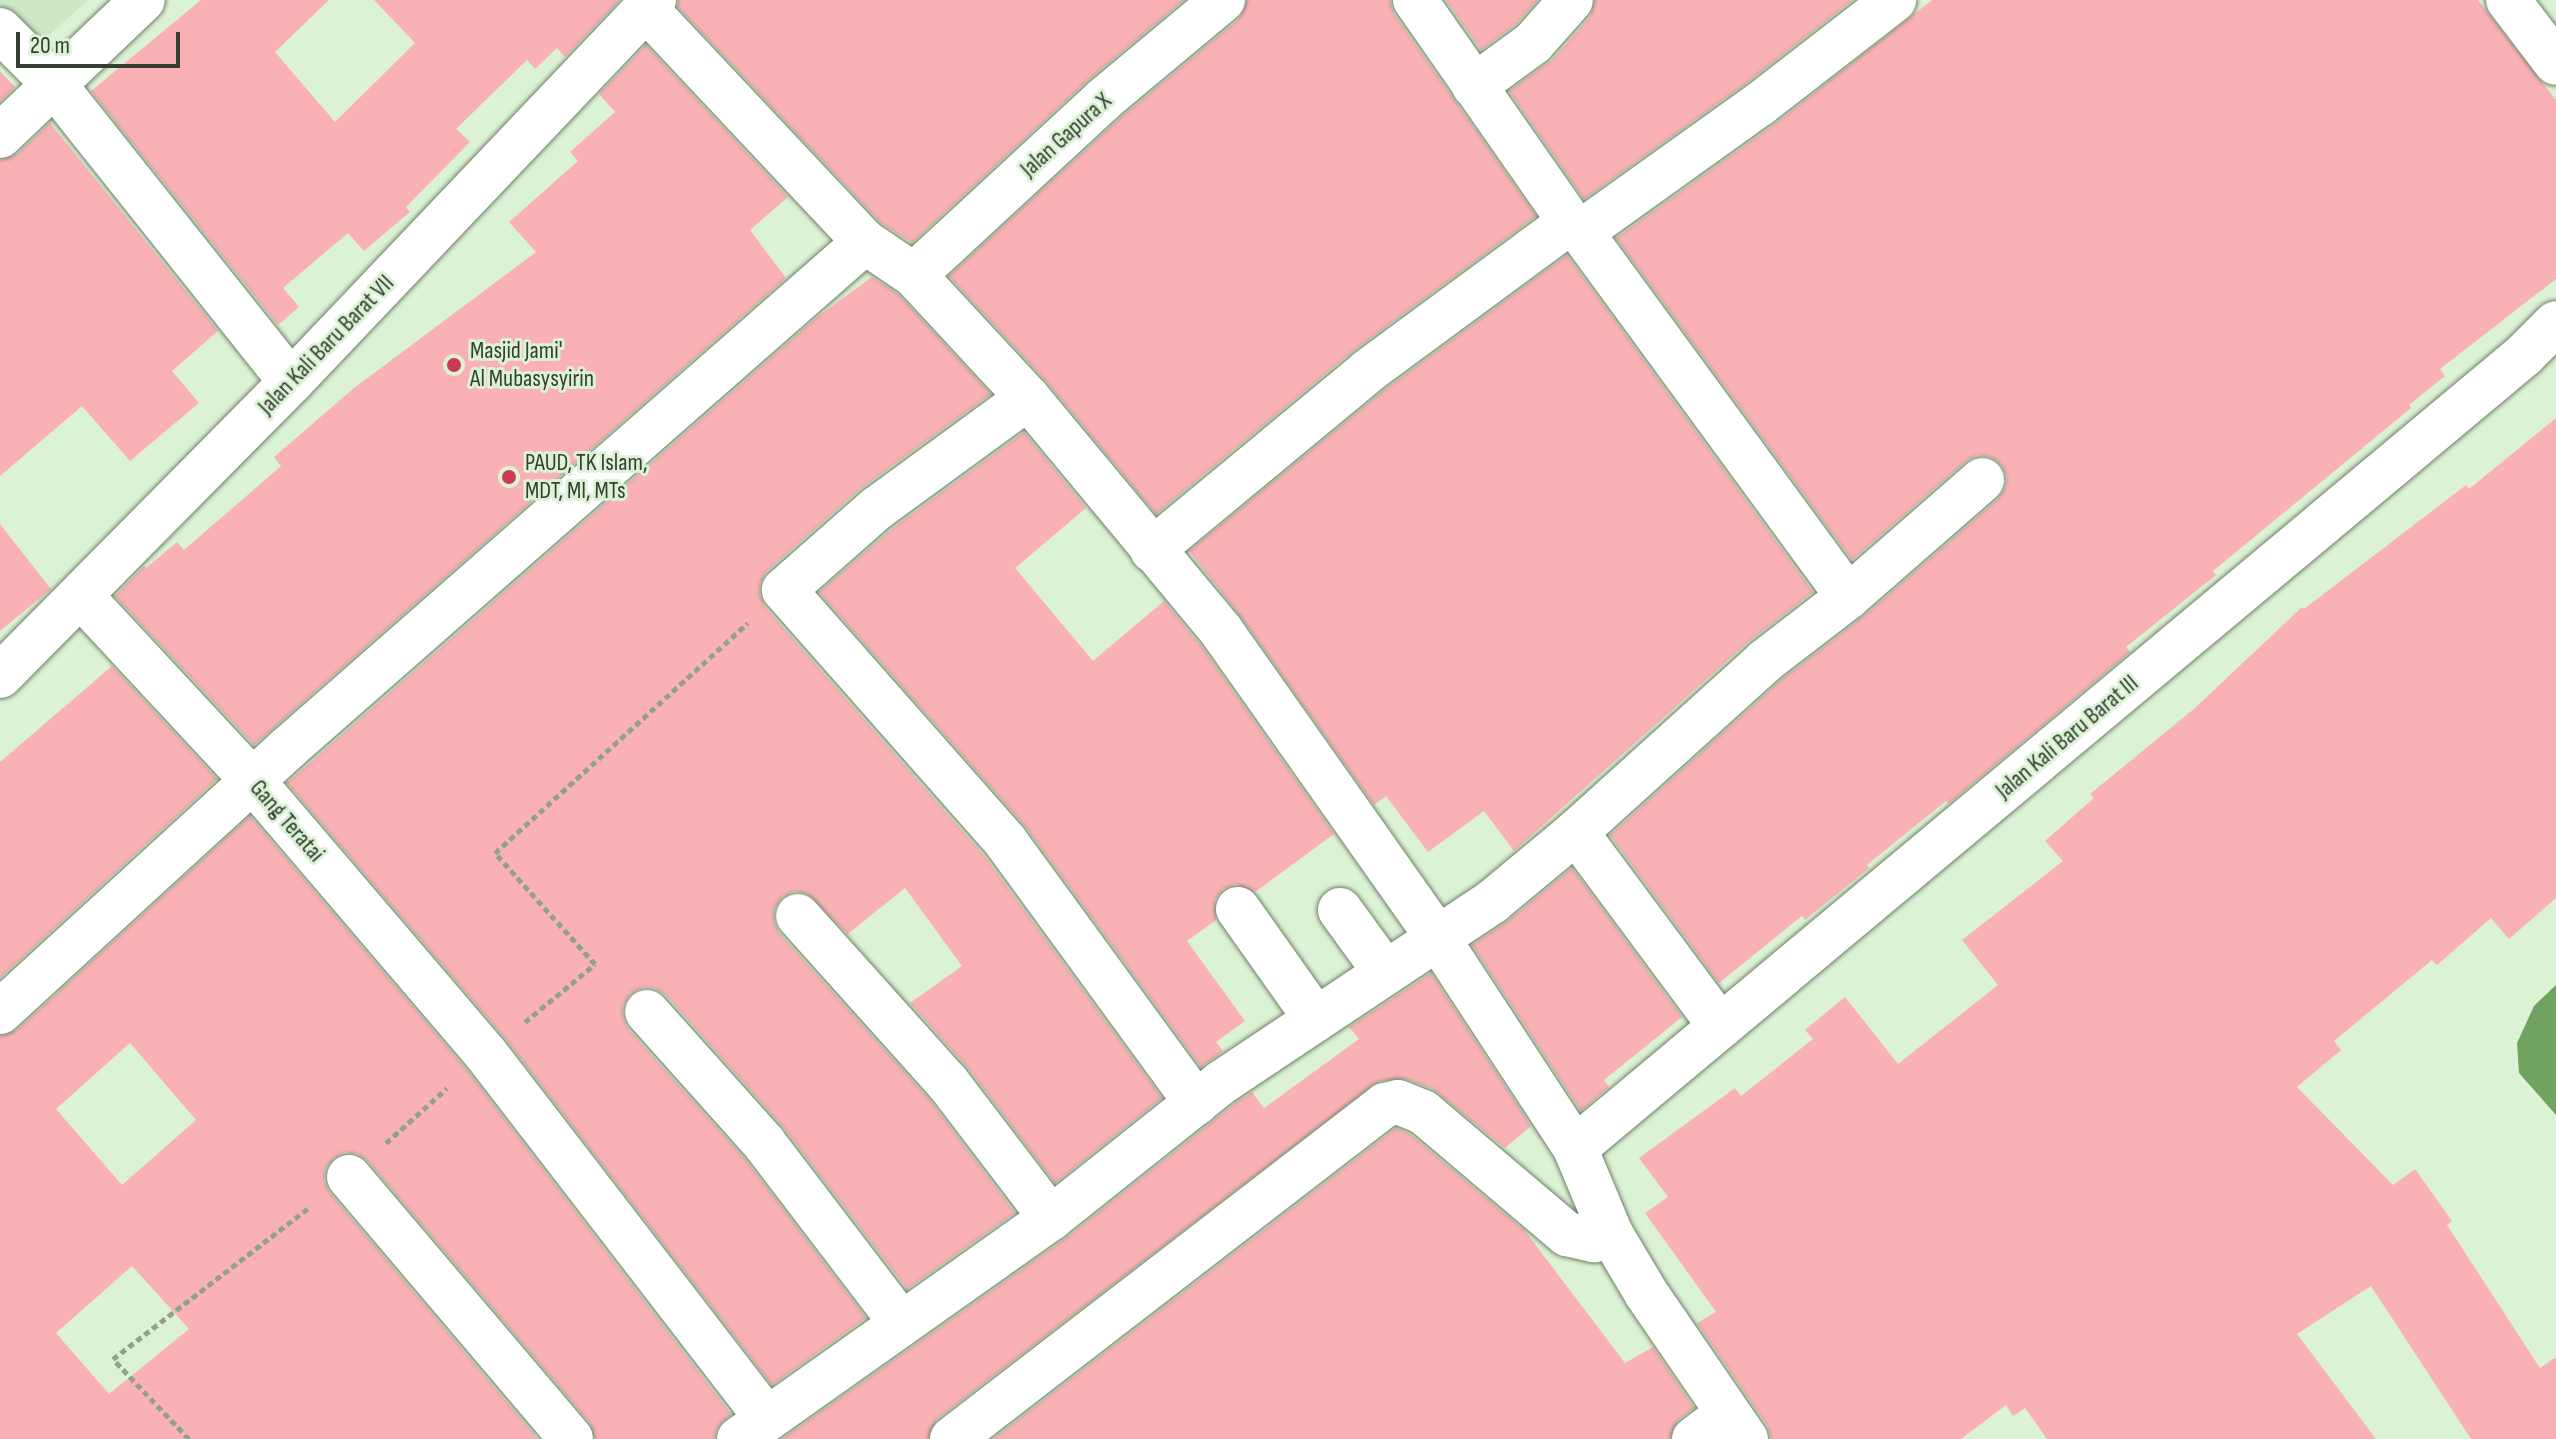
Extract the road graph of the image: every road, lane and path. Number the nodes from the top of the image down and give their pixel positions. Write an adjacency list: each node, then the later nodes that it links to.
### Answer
1 (143, 0): 10 (street)
2 (1223, 0): 15 (street, Jalan Gapura X)
3 (1415, 0): 11 (street)
4 (1571, 0): 11 (street)
5 (1894, 0): 13 (street)
6 (2508, 0): 9 (street)
7 (650, 4): 14 (street); 17 (street, Jalan Kali Baru Barat VII)
8 (0, 30): 10 (street)
9 (2556, 63)
10 (53, 83): 12 (street); 17 (street)
11 (1474, 86): 13 (street)
12 (0, 136)
13 (1576, 227): 20 (street); 22 (street)
14 (865, 242): 15 (street); 24 (street)
15 (914, 275): 18 (street)
16 (2556, 323): 34 (street, Jalan Kali Baru Barat III)
17 (291, 382): 21 (street, Jalan Kali Baru Barat VII)
18 (1028, 398): 20 (street); 35 (street)
19 (1982, 480): 22 (street)
20 (1152, 550): 29 (street)
21 (81, 596): 23 (street, Jalan Kali Baru Barat VII); 24 (street, Gang Teratai)
22 (1848, 597): 25 (street)
23 (0, 676)
24 (252, 780): 31 (street); 41 (street, Gang Teratai)
25 (1576, 832): 29 (street); 34 (street)
26 (1238, 909): 33 (street)
27 (1340, 910): 30 (street)
28 (798, 916): 38 (street)
29 (1437, 937): 30 (street); 36 (street)
30 (1385, 972): 33 (street)
31 (0, 1012)
32 (647, 1012): 40 (street)
33 (1316, 1019): 35 (street)
34 (1720, 1026): 36 (street, Jalan Kali Baru Barat III)
35 (1196, 1103): 38 (street)
36 (1575, 1148): 39 (street)
37 (349, 1177): 43 (street)
38 (1051, 1218): 40 (street)
39 (1611, 1234): 42 (street); 44 (street)
40 (901, 1323): 41 (street)
41 (752, 1428)
42 (1722, 1431)
43 (571, 1439)
44 (952, 1439)

